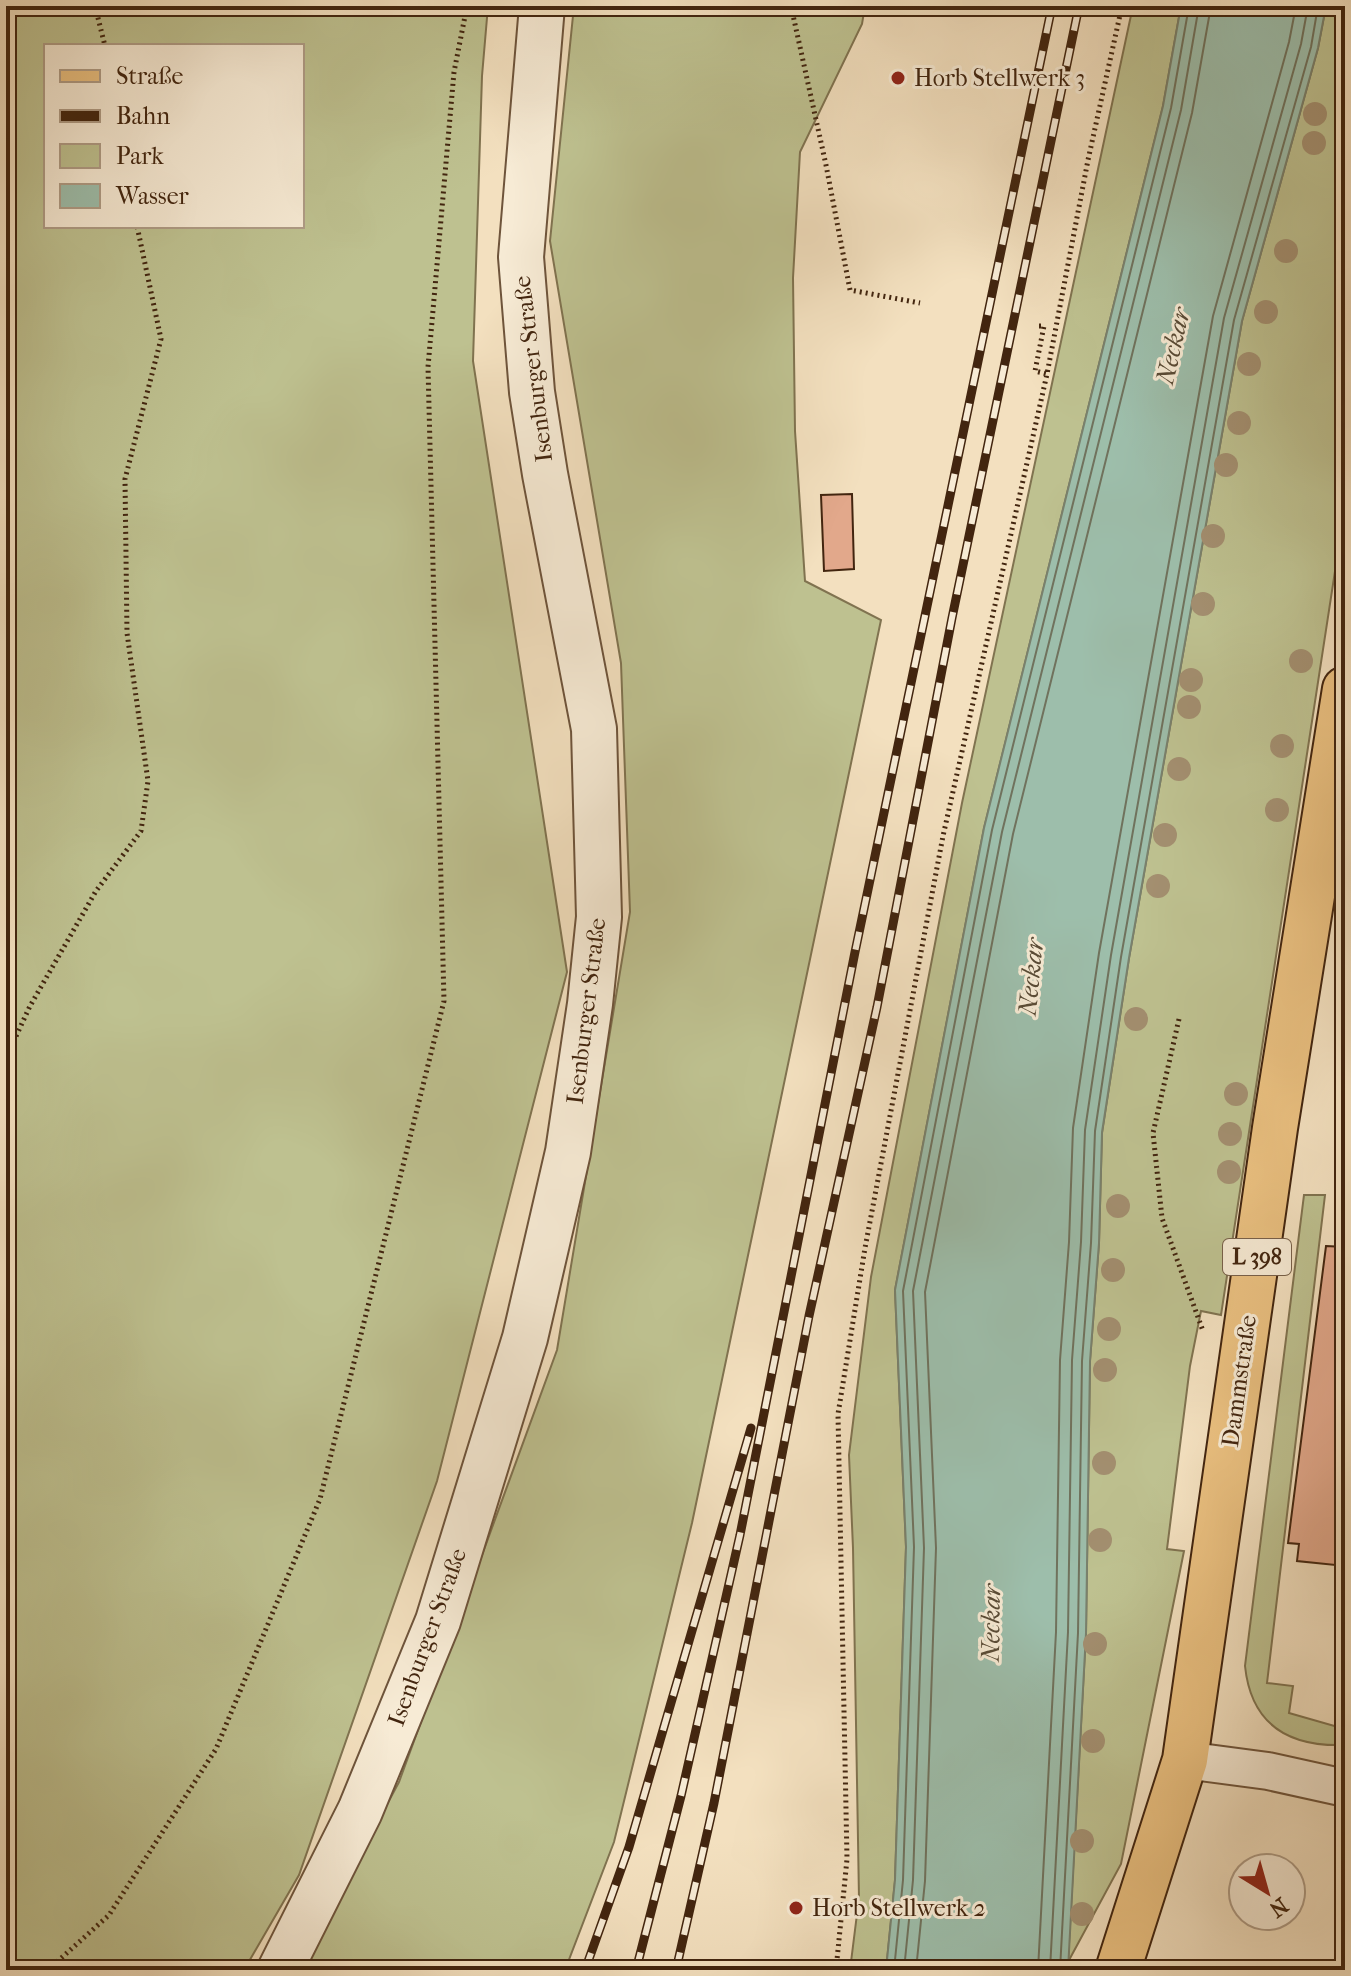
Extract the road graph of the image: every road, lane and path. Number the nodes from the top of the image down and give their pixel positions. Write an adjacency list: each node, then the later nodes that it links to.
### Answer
1 (95, 6): 6 (path)
2 (467, 6): 18 (path)
3 (542, 6): 19 (street, Isenburger Straße)
4 (791, 6): 8 (path)
5 (1122, 6): 10 (path)
6 (104, 44)
7 (137, 228): 13 (path)
8 (920, 303)
9 (1039, 326): 10 (path)
10 (1047, 374): 20 (path)
11 (1345, 689): 15 (main road, Dammstraße / L 398)
12 (1179, 1019): 14 (path)
13 (6, 1058)
14 (1205, 1335)
15 (1185, 1760): 16 (street); 17 (main road, Dammstraße / L 398)
16 (1345, 1788)
17 (1120, 1966)
18 (48, 1970)
19 (280, 1970)
20 (836, 1970)

